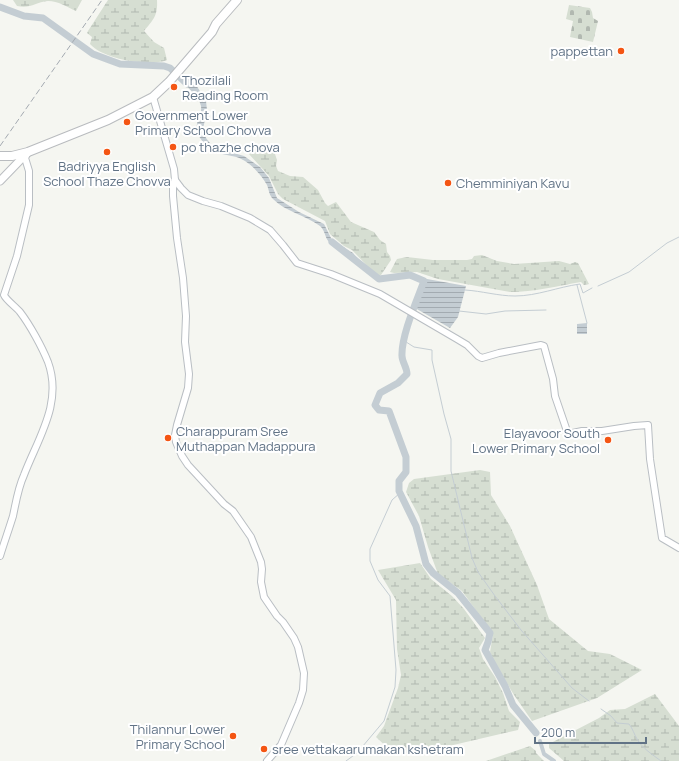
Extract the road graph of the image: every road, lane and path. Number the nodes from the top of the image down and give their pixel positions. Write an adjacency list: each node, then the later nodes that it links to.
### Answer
1 (237, 0): 2 (highway)
2 (153, 97): 3 (highway); 5 (main road)
3 (28, 152): 4 (highway); 6 (main road); 8 (main road)
4 (0, 156)
5 (175, 180): 7 (main road); 9 (main road)
6 (0, 181)
7 (679, 548)
8 (0, 556)
9 (267, 761)

